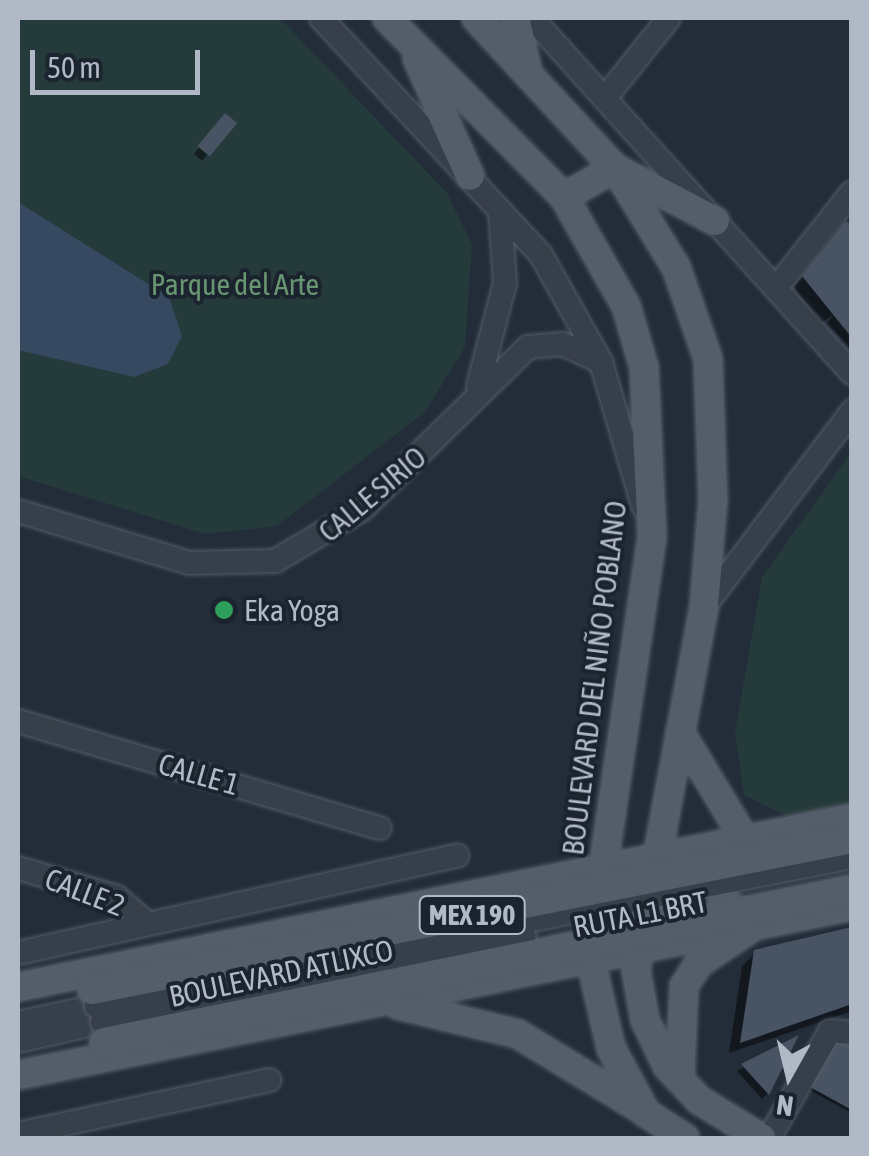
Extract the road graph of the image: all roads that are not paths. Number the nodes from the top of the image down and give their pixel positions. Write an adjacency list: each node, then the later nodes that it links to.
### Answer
1 (321, 18): 11 (street)
2 (387, 18): 7 (main road, BOULEVARD DEL NIÑO POBLANO)
3 (476, 18): 8 (main road)
4 (515, 18): 8 (main road)
5 (532, 18): 9 (street)
6 (669, 18): 9 (street)
7 (410, 43): 11 (main road); 13 (main road, BOULEVARD DEL NIÑO POBLANO)
8 (528, 74): 10 (main road)
9 (605, 98): 15 (street)
10 (615, 168): 13 (main road); 15 (main road); 23 (main road)
11 (470, 176): 14 (street)
12 (852, 192): 16 (street)
13 (564, 197): 22 (main road, BOULEVARD DEL NIÑO POBLANO)
14 (500, 210): 17 (street); 19 (street, CALLE SIRIO)
15 (715, 221): 16 (street)
16 (776, 288): 18 (street)
17 (601, 362): 19 (street, CALLE SIRIO); 22 (street)
18 (852, 372)
19 (476, 394): 21 (street, CALLE SIRIO)
20 (852, 411): 23 (street)
21 (18, 512)
22 (652, 536): 34 (main road, BOULEVARD DEL NIÑO POBLANO)
23 (704, 607): 25 (main road)
24 (18, 720): 27 (street, CALLE 1)
25 (680, 732): 28 (main road); 31 (main road)
26 (852, 818): 28 (main road)
27 (380, 828)
28 (744, 838): 31 (main road); 40 (main road)
29 (852, 839): 48 (main road, BOULEVARD ATLIXCO / MEX 190, bridge)
30 (457, 856): 39 (street)
31 (656, 856): 34 (main road); 41 (main road)
32 (852, 857): 48 (street, RUTA L1 BRT, bridge)
33 (18, 868): 39 (street, CALLE 2)
34 (602, 868): 36 (main road); 43 (main road, BOULEVARD DEL NIÑO POBLANO)
35 (852, 872): 48 (street, RUTA L1 BRT, bridge)
36 (502, 888): 44 (main road); 45 (main road)
37 (852, 889): 48 (main road, BOULEVARD ATLIXCO / MEX 190, bridge)
38 (852, 906): 40 (main road)
39 (148, 924): 42 (street)
40 (752, 927): 41 (main road); 55 (main road)
41 (638, 947): 43 (main road); 55 (main road)
42 (18, 952)
43 (590, 958): 44 (main road); 56 (main road, BOULEVARD DEL NIÑO POBLANO)
44 (521, 973): 47 (main road)
45 (18, 987)
46 (18, 1003): 48 (main road, BOULEVARD ATLIXCO / MEX 190)
47 (387, 1003): 53 (main road); 56 (main road)
48 (99, 1015): 49 (street, RUTA L1 BRT); 51 (street, RUTA L1 BRT); 52 (main road, BOULEVARD ATLIXCO / MEX 190)
49 (18, 1023)
50 (852, 1033): 62 (street)
51 (18, 1041)
52 (18, 1061)
53 (18, 1075)
54 (269, 1080): 57 (street)
55 (680, 1082): 61 (main road)
56 (646, 1112): 60 (main road)
57 (64, 1131): 58 (street); 59 (street)
58 (18, 1134)
59 (92, 1138)
60 (686, 1138)
61 (761, 1138)
62 (769, 1138)

